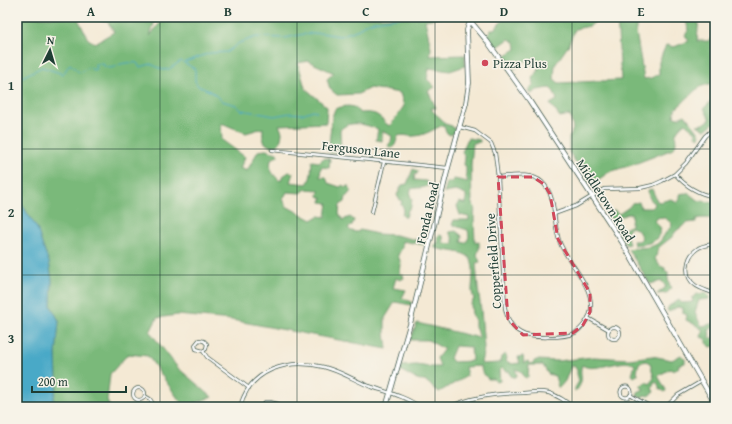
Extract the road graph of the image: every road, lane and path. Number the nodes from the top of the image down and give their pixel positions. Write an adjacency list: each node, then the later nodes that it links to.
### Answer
1 (642, 17): 2 (street)
2 (648, 17)
3 (468, 19): 4 (street, Fonda Road); 11 (street, Middletown Road)
4 (460, 127): 8 (street, Fonda Road); 10 (street, Copperfield Drive)
5 (715, 127): 9 (street)
6 (272, 150): 7 (street, Ferguson Lane)
7 (384, 162): 8 (street, Ferguson Lane); 13 (street)
8 (448, 168): 22 (street, Fonda Road)
9 (675, 174): 11 (street); 12 (street)
10 (498, 177): 14 (street); 17 (street, Copperfield Drive)
11 (592, 196): 14 (street); 20 (street, Middletown Road)
12 (715, 197)
13 (372, 212)
14 (554, 214): 17 (street)
15 (715, 244): 16 (street)
16 (715, 294)
17 (588, 318): 18 (street)
18 (609, 330): 18 (street)
19 (203, 351): 19 (street); 21 (street)
20 (702, 381): 25 (street, Middletown Road); 35 (street)
21 (249, 388): 22 (street); 27 (street)
22 (390, 394): 30 (street, Fonda Road); 31 (street)
23 (630, 395): 23 (street); 34 (street)
24 (145, 396): 24 (street); 26 (street)
25 (715, 404)
26 (155, 407)
27 (240, 407)
28 (264, 407): 29 (street)
29 (280, 407)
30 (386, 407)
31 (420, 407)
32 (449, 407): 33 (street)
33 (572, 407)
34 (651, 407)
35 (666, 407)

